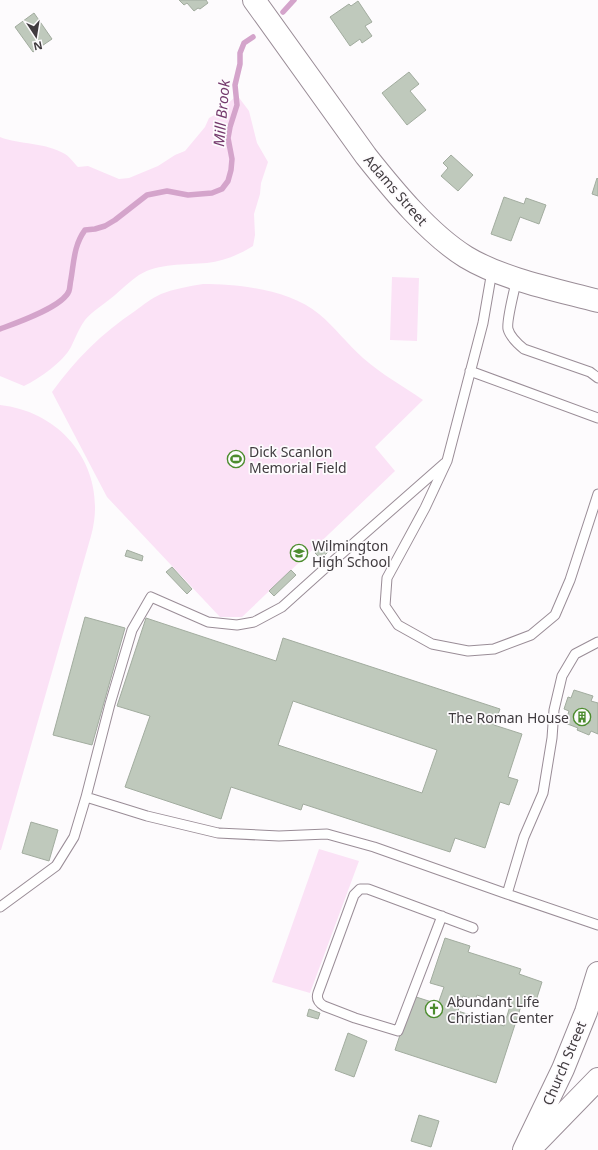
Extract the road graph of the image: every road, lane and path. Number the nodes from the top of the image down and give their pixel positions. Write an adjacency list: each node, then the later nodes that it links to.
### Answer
1 (254, 0): 2 (street, Adams Street)
2 (492, 269): 3 (street, Adams Street); 5 (lane)
3 (517, 278): 4 (street, Adams Street); 6 (lane)
4 (598, 301)
5 (470, 371): 7 (lane); 8 (lane)
6 (598, 378)
7 (598, 418)
8 (447, 461): 9 (lane); 11 (lane)
9 (598, 494)
10 (598, 642): 12 (lane)
11 (86, 798): 12 (lane); 13 (lane)
12 (507, 894): 15 (lane)
13 (0, 907)
14 (442, 916): 14 (lane); 16 (lane)
15 (598, 925)
16 (473, 928)
17 (598, 973): 18 (street, Church Street)
18 (592, 1016): 20 (street, Church Street)
19 (598, 1079): 21 (street)
20 (524, 1150)
21 (529, 1150)

